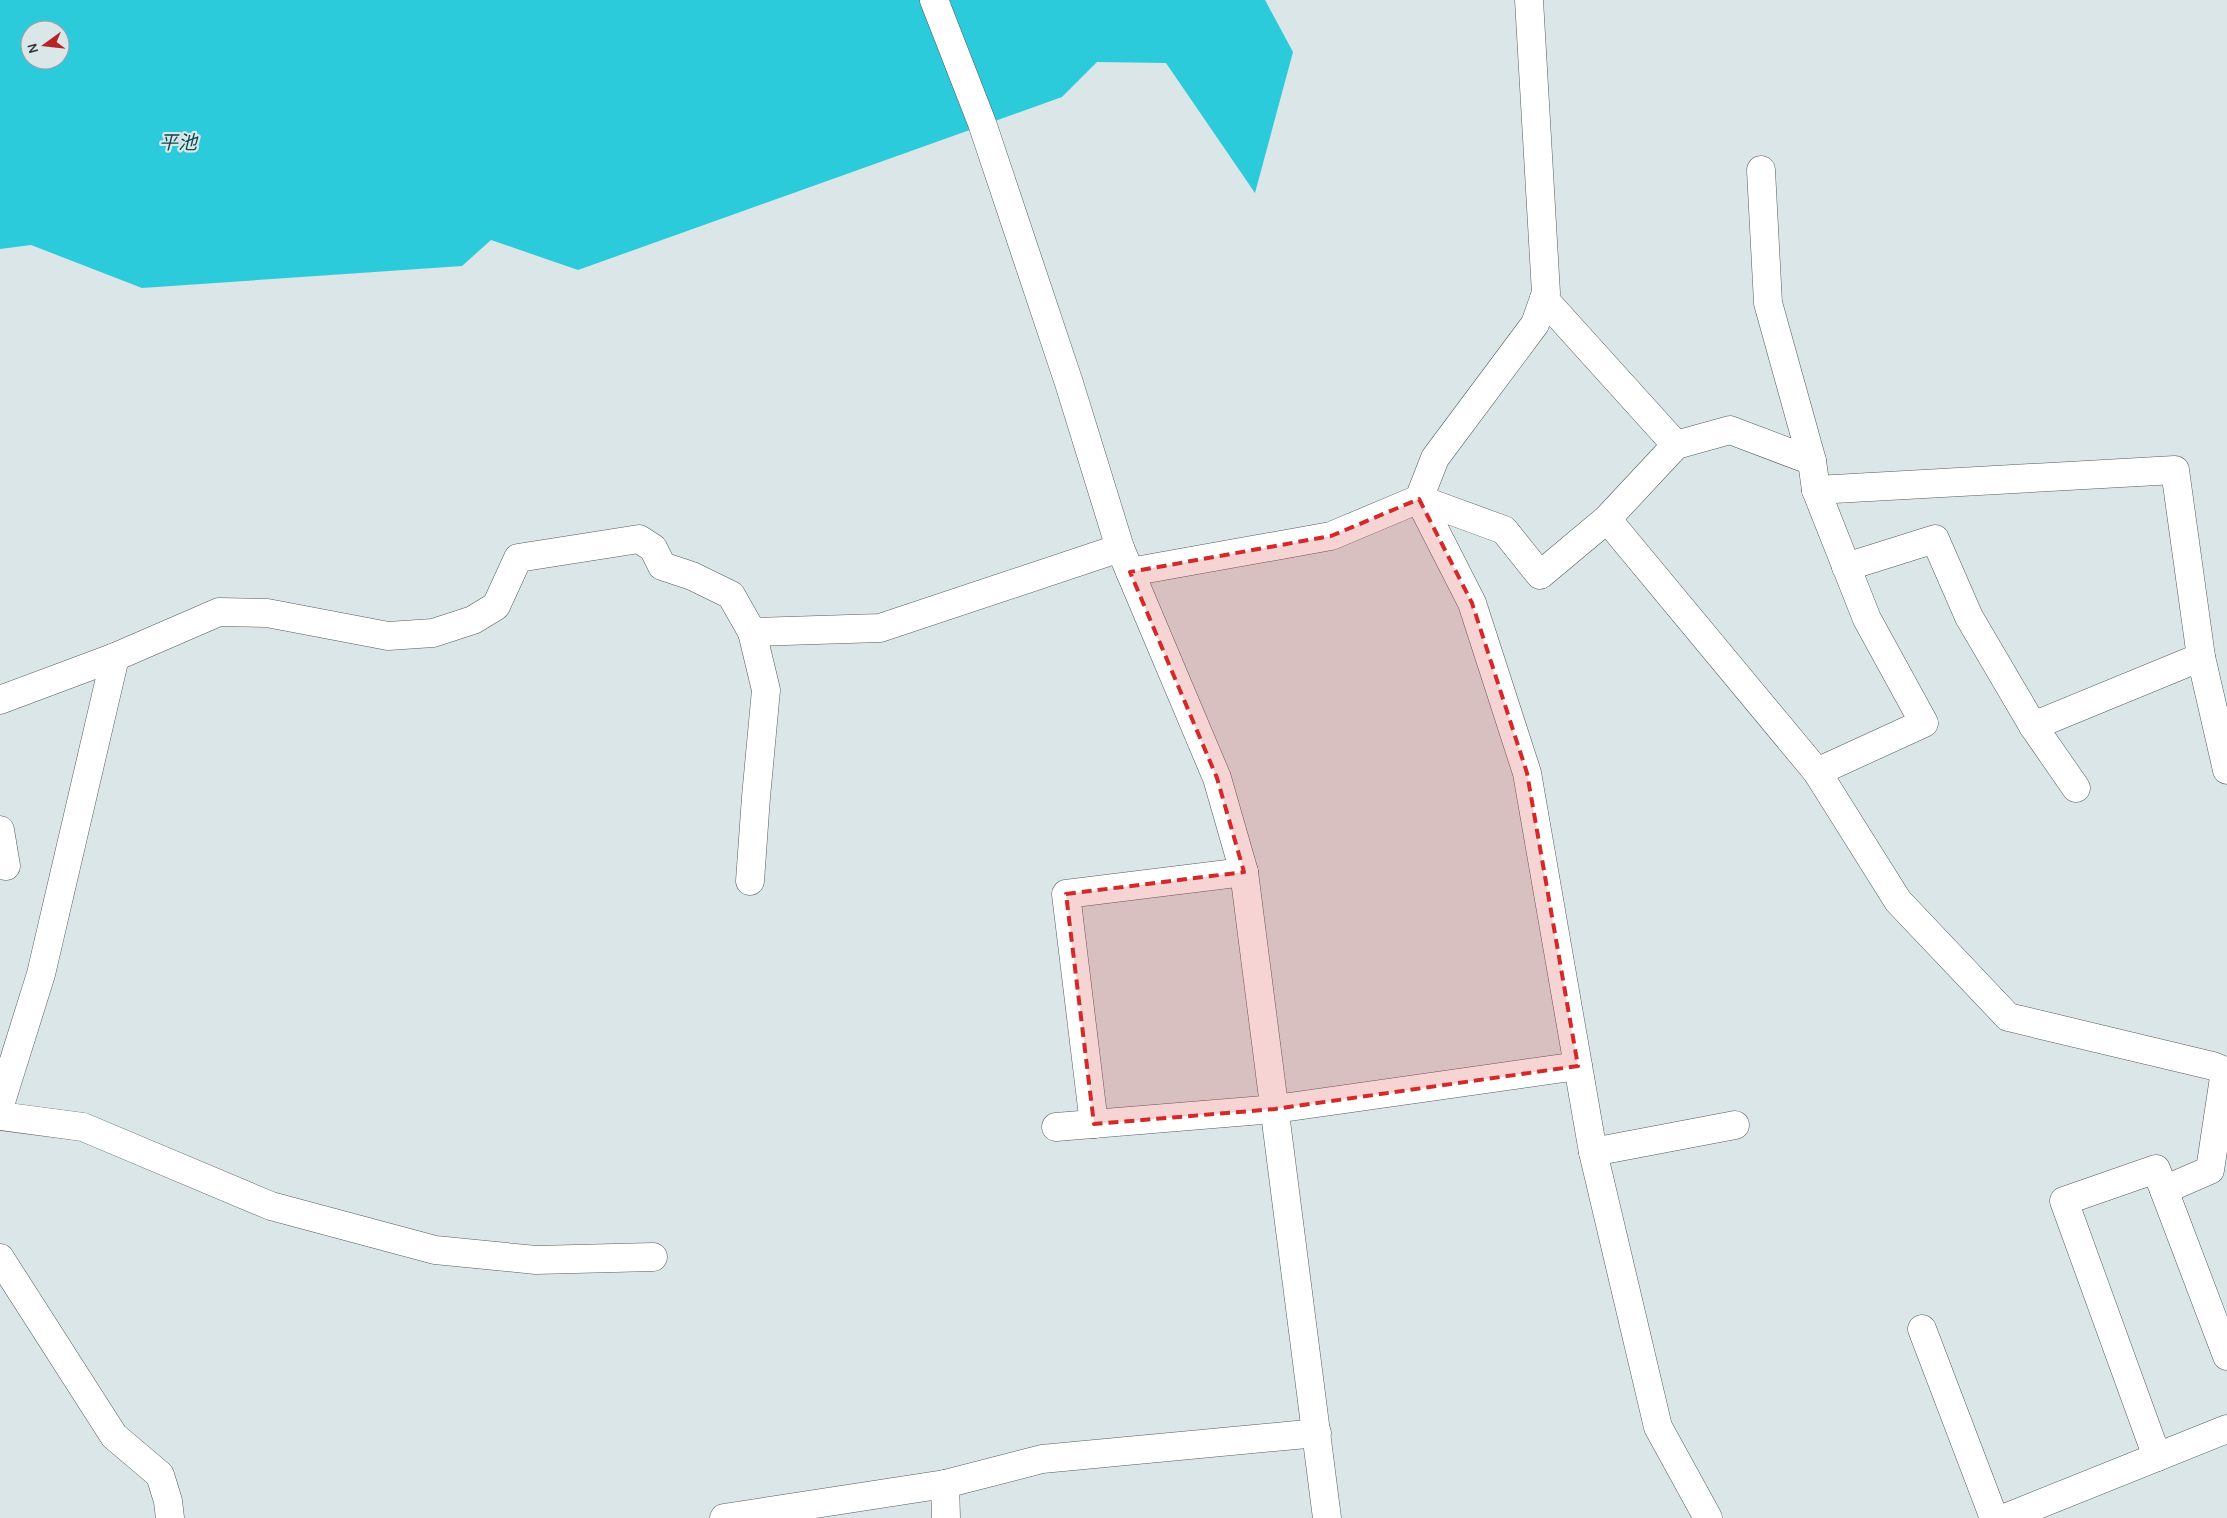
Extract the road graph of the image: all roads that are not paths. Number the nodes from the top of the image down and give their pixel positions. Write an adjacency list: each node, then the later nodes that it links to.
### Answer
1 (934, 0): 10 (street)
2 (1529, 0): 4 (street)
3 (1761, 170): 6 (street)
4 (1544, 299): 5 (street); 8 (street)
5 (1676, 445): 6 (street); 9 (street)
6 (1812, 461): 7 (street)
7 (1816, 490): 11 (street); 14 (street)
8 (1419, 499): 9 (street); 10 (street); 24 (street)
9 (1607, 520): 18 (street)
10 (1125, 560): 12 (street); 22 (street)
11 (1846, 566): 16 (street); 18 (street)
12 (752, 632): 13 (street); 23 (street)
13 (115, 657): 15 (street); 26 (street)
14 (2201, 657): 16 (street); 17 (street)
15 (0, 700)
16 (2033, 726): 19 (street)
17 (2227, 770)
18 (1817, 772): 25 (street)
19 (2076, 788)
20 (0, 830): 21 (street)
21 (6, 866)
22 (1244, 872): 27 (street); 29 (street)
23 (750, 881)
24 (1578, 1066): 27 (street); 32 (street)
25 (2226, 1072): 33 (street)
26 (0, 1105)
27 (1275, 1109): 29 (street); 39 (street)
28 (0, 1116): 34 (street)
29 (1094, 1124): 31 (street)
30 (1735, 1125): 32 (street)
31 (1056, 1127)
32 (1593, 1152): 47 (street)
33 (2164, 1190): 37 (street); 40 (street)
34 (653, 1257)
35 (0, 1258): 43 (street)
36 (1922, 1329): 48 (street)
37 (2227, 1356)
38 (2227, 1429): 40 (street)
39 (1317, 1433): 41 (street); 46 (street)
40 (2157, 1457): 42 (street)
41 (945, 1484): 44 (street); 45 (street)
42 (2043, 1511): 49 (street)
43 (170, 1518)
44 (724, 1518)
45 (946, 1518)
46 (1327, 1518)
47 (1708, 1518)
48 (1994, 1518)
49 (2005, 1518)

